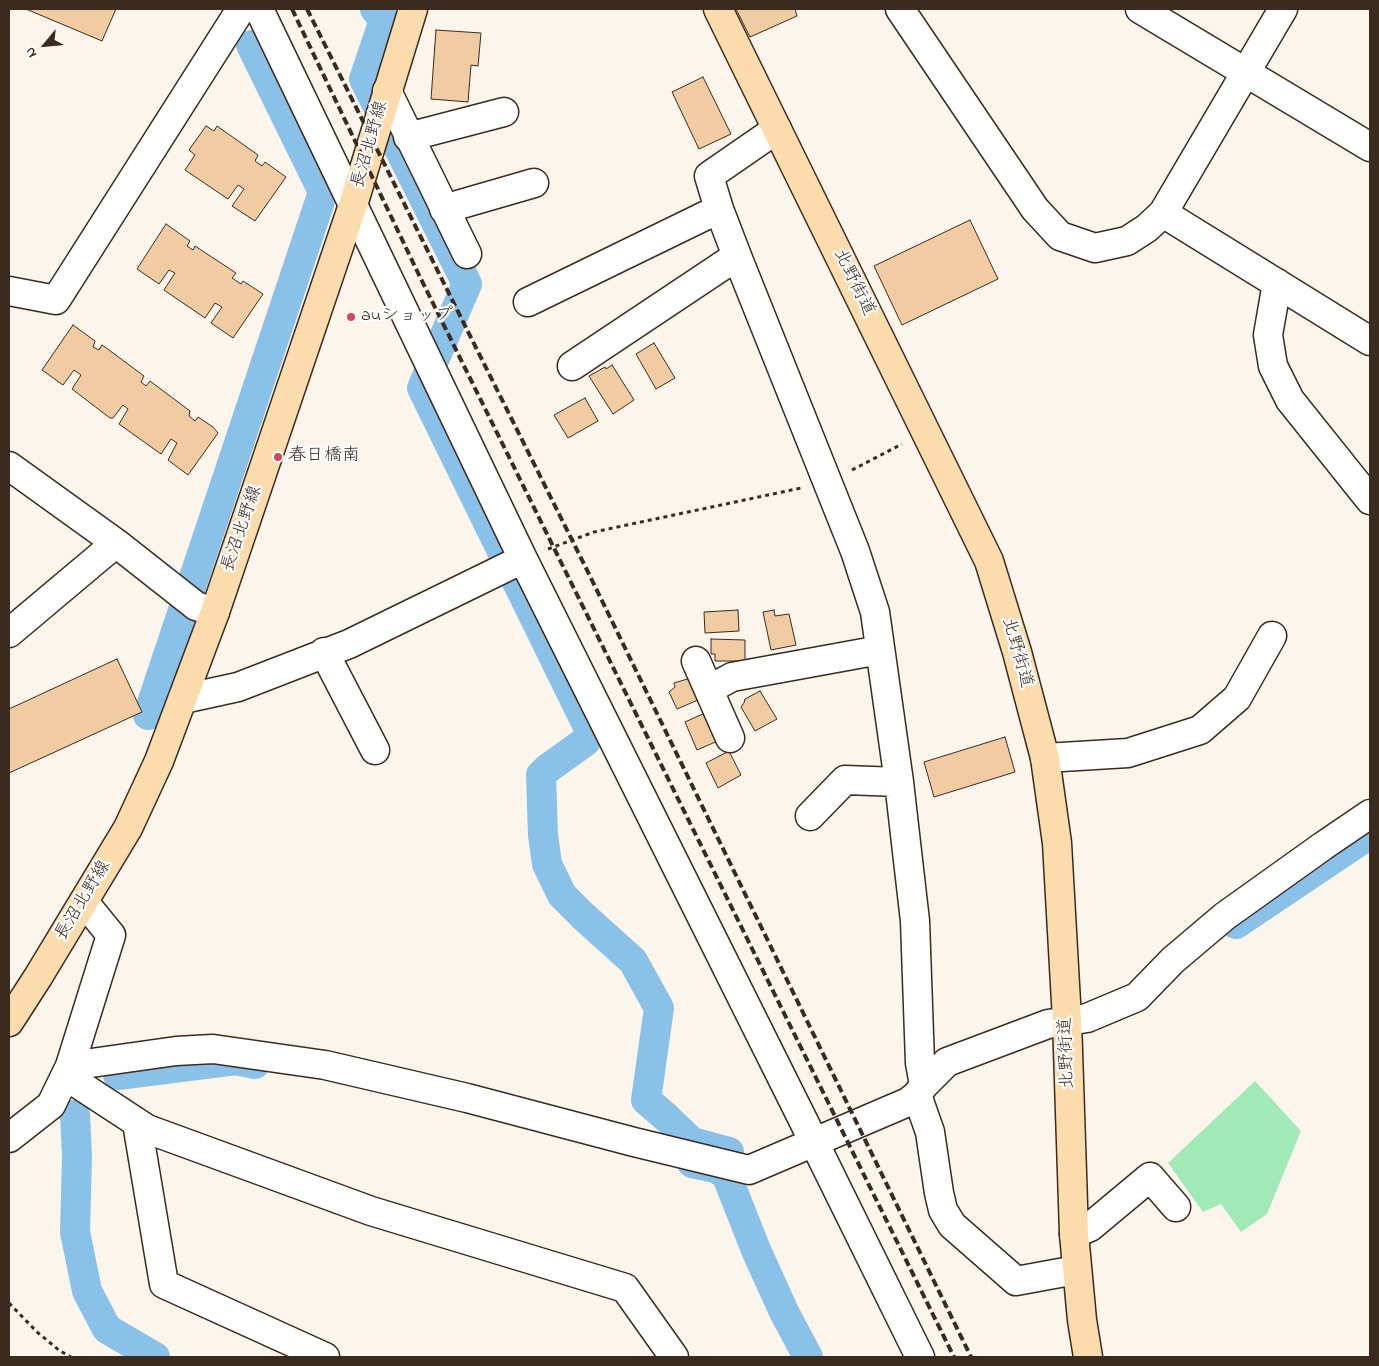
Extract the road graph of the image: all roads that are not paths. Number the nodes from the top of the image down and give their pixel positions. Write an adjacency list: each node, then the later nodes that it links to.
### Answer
1 (241, 9): 22 (street)
2 (259, 9): 15 (street)
3 (413, 9): 9 (main road, 長沼北野線)
4 (718, 9): 11 (main road, 北野街道)
5 (900, 9): 18 (street)
6 (1140, 9): 8 (street)
7 (1283, 9): 8 (street)
8 (1245, 72): 13 (street); 18 (street)
9 (386, 92): 12 (street); 15 (main road, 長沼北野線)
10 (504, 112): 12 (street)
11 (777, 129): 17 (street); 40 (main road, 北野街道)
12 (408, 137): 16 (street)
13 (1370, 147)
14 (534, 183): 16 (street)
15 (353, 205): 29 (street); 30 (main road, 長沼北野線)
16 (444, 209): 19 (street)
17 (719, 209): 20 (street); 23 (street)
18 (1163, 213): 21 (street)
19 (467, 254)
20 (737, 256): 25 (street); 33 (street)
21 (1277, 284): 24 (street); 27 (street)
22 (9, 291)
23 (528, 302)
24 (1370, 341)
25 (572, 366)
26 (9, 466): 28 (street)
27 (1370, 500)
28 (116, 543): 30 (street); 31 (street)
29 (523, 559): 34 (street); 51 (street)
30 (215, 612): 37 (main road, 長沼北野線)
31 (9, 633)
32 (1272, 636): 40 (street)
33 (880, 650): 36 (street); 41 (street)
34 (324, 652): 37 (street); 39 (street)
35 (696, 661): 36 (street)
36 (710, 689): 38 (street)
37 (183, 699): 44 (main road, 長沼北野線)
38 (730, 738)
39 (375, 750)
40 (1045, 758): 45 (main road, 北野街道)
41 (899, 782): 43 (street); 48 (street)
42 (1370, 814): 45 (street)
43 (810, 816)
44 (84, 902): 46 (main road, 長沼北野線); 47 (street)
45 (1067, 1020): 48 (street); 53 (main road, 北野街道)
46 (9, 1022)
47 (68, 1071): 49 (street); 50 (street); 51 (street)
48 (920, 1090): 51 (street); 54 (street)
49 (137, 1123): 55 (street); 56 (street)
50 (9, 1138)
51 (814, 1142): 57 (street)
52 (1176, 1207): 53 (street)
53 (1074, 1234): 54 (main road, 北野街道)
54 (1076, 1270): 58 (main road, 北野街道)
55 (325, 1357)
56 (674, 1357)
57 (920, 1357)
58 (1088, 1357)

